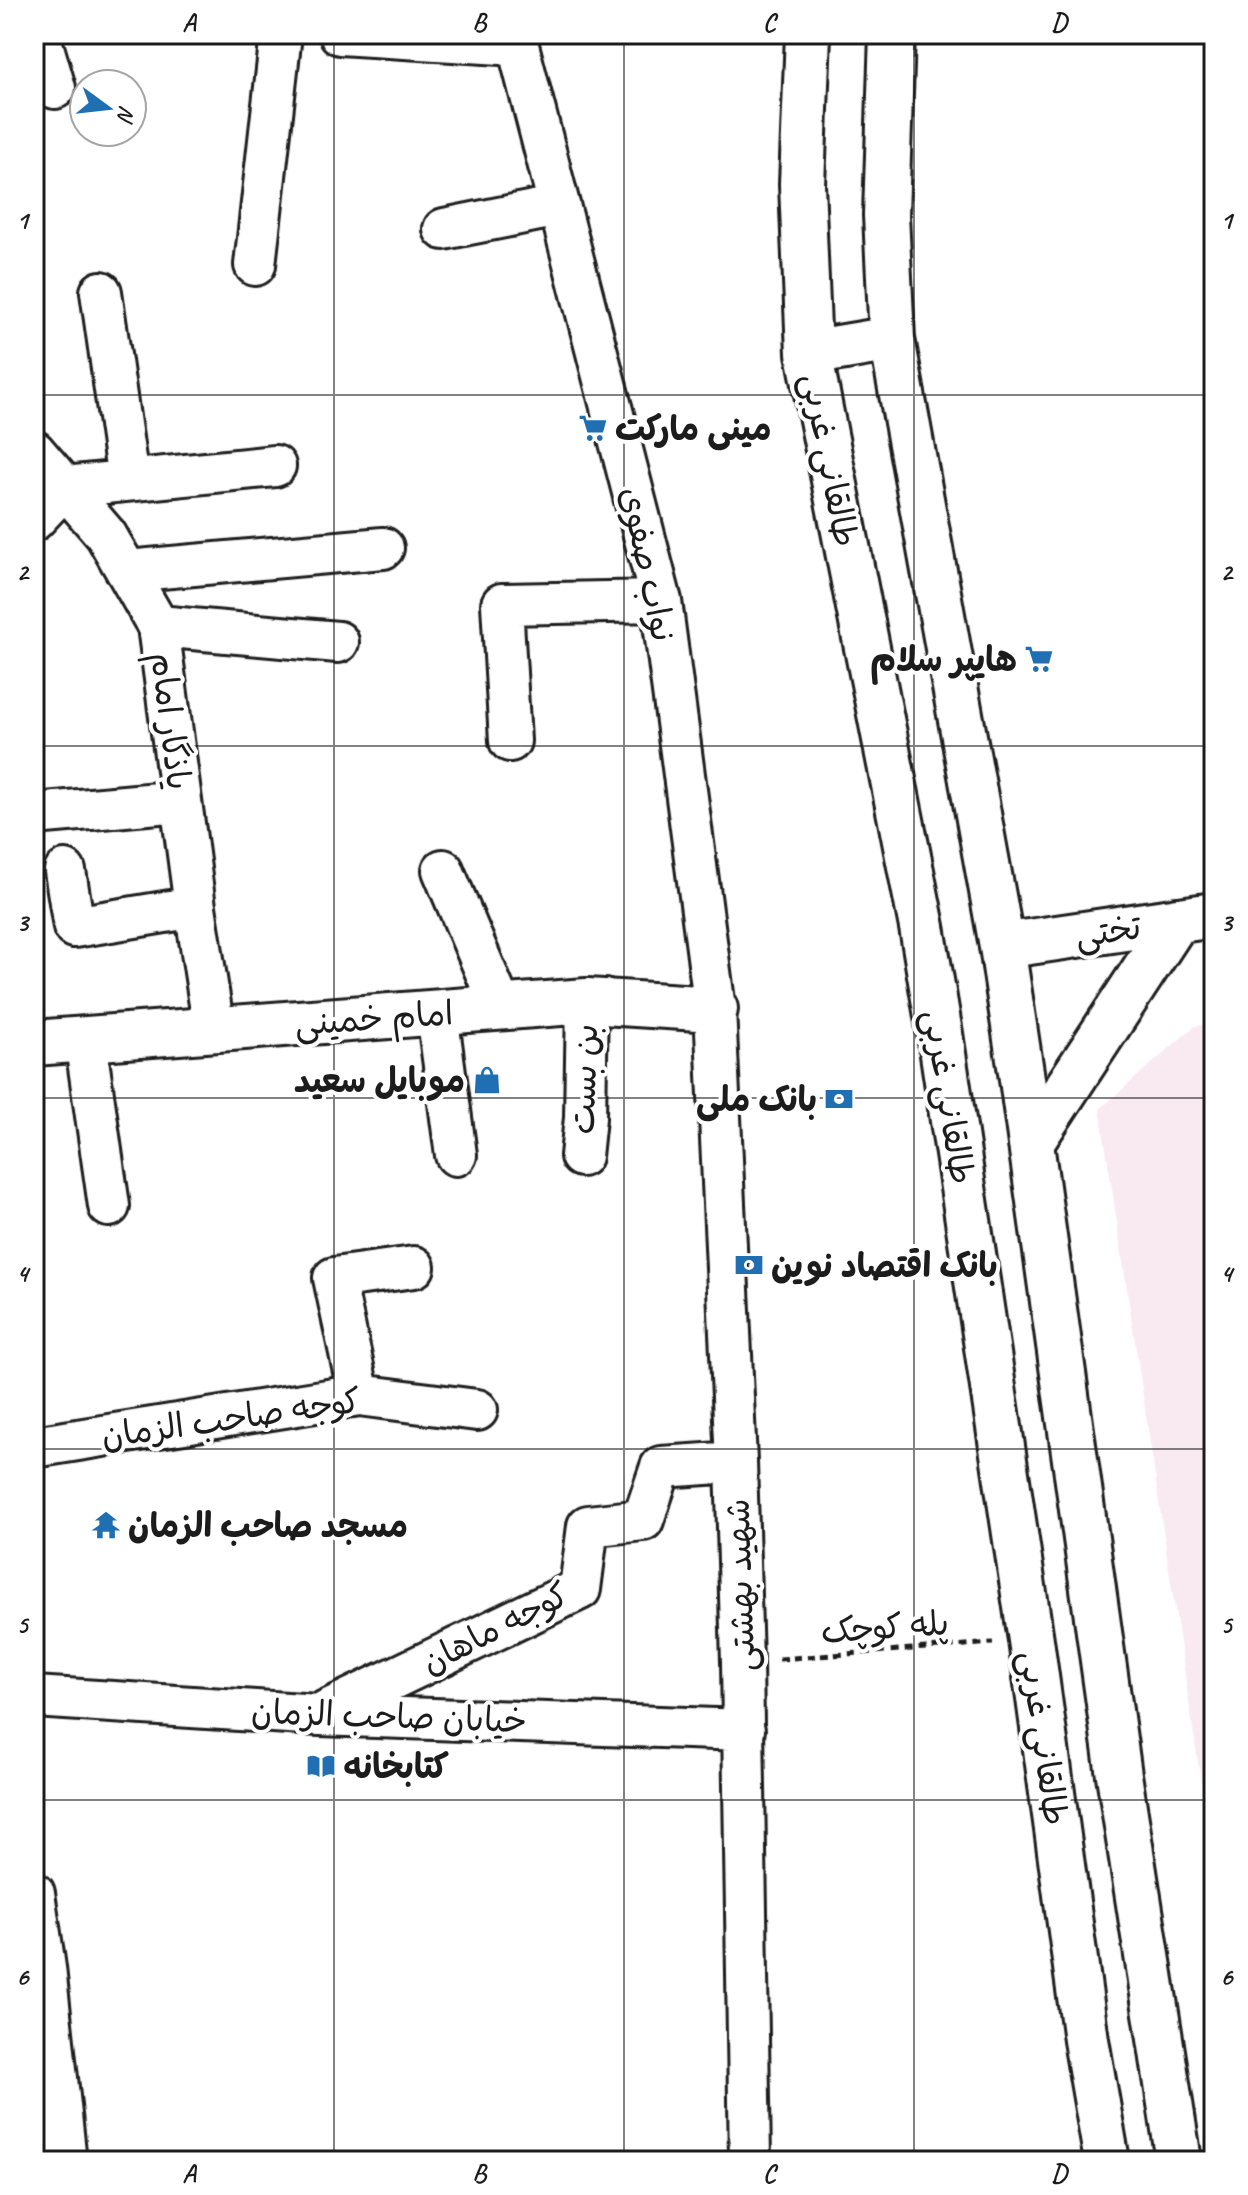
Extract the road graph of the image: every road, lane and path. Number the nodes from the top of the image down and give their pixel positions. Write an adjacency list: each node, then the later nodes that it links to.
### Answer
1 (39, 34): 7 (street)
2 (281, 34): 10 (street)
3 (340, 34): 6 (street)
4 (808, 34): 13 (main road, طالقانی غربی)
5 (892, 34): 12 (main road, طالقانی غربی)
6 (516, 40): 8 (street, نواب صفوی)
7 (55, 88)
8 (559, 206): 9 (street); 21 (street, نواب صفوی)
9 (444, 229)
10 (255, 265)
11 (101, 292): 16 (street)
12 (892, 339): 13 (main road); 31 (main road, طالقانی غربی)
13 (809, 353): 48 (main road, طالقانی غربی)
14 (34, 451): 17 (street, یاذگار امام)
15 (275, 466): 16 (street)
16 (128, 480): 17 (street)
17 (65, 487): 18 (street); 20 (street, یاذگار امام)
18 (34, 520)
19 (383, 548): 20 (street)
20 (127, 571): 22 (street, یاذگار امام)
21 (661, 601): 24 (street); 34 (street, نواب صفوی)
22 (158, 626): 23 (street); 25 (street, یاذگار امام)
23 (338, 642)
24 (510, 741)
25 (181, 801): 26 (street); 29 (street, یاذگار امام)
26 (34, 814)
27 (443, 870): 33 (street)
28 (65, 871): 29 (street)
29 (195, 907): 36 (street, یاذگار امام)
30 (1196, 918): 31 (main road, تختی); 39 (main road)
31 (1002, 946): 39 (main road, طالقانی غربی)
32 (587, 1001): 33 (main road, امام خمینی); 34 (main road, امام خمینی); 41 (street, بن بست)
33 (501, 1008): 35 (main road, امام خمینی)
34 (715, 1009): 47 (street, شهید بهشتی)
35 (437, 1013): 36 (main road, امام خمینی); 40 (street)
36 (214, 1030): 37 (main road, امام خمینی)
37 (85, 1039): 38 (main road, امام خمینی); 42 (street)
38 (34, 1043)
39 (1031, 1143): 59 (main road, طالقانی غربی)
40 (456, 1155)
41 (581, 1156)
42 (109, 1206)
43 (414, 1267): 44 (street)
44 (359, 1395): 45 (street, کوجه صاحب الزمان); 46 (street, کوجه صاحب الزمان)
45 (477, 1410)
46 (34, 1447)
47 (736, 1462): 49 (street, شهید بهشتی); 51 (street, کوجه ماهان)
48 (1031, 1640): 49 (path, پله کوچک); 58 (main road, طالقانی غربی)
49 (742, 1662): 52 (street, شهید بهشتی)
50 (34, 1697): 51 (street, خیابان صاحب الزمان)
51 (319, 1715): 52 (street, خیابان صاحب الزمان)
52 (744, 1730): 57 (street, شهید بهشتی)
53 (34, 1893): 54 (street)
54 (40, 1969): 55 (street)
55 (48, 2120): 56 (street)
56 (66, 2161)
57 (750, 2161)
58 (1107, 2161)
59 (1179, 2161)

